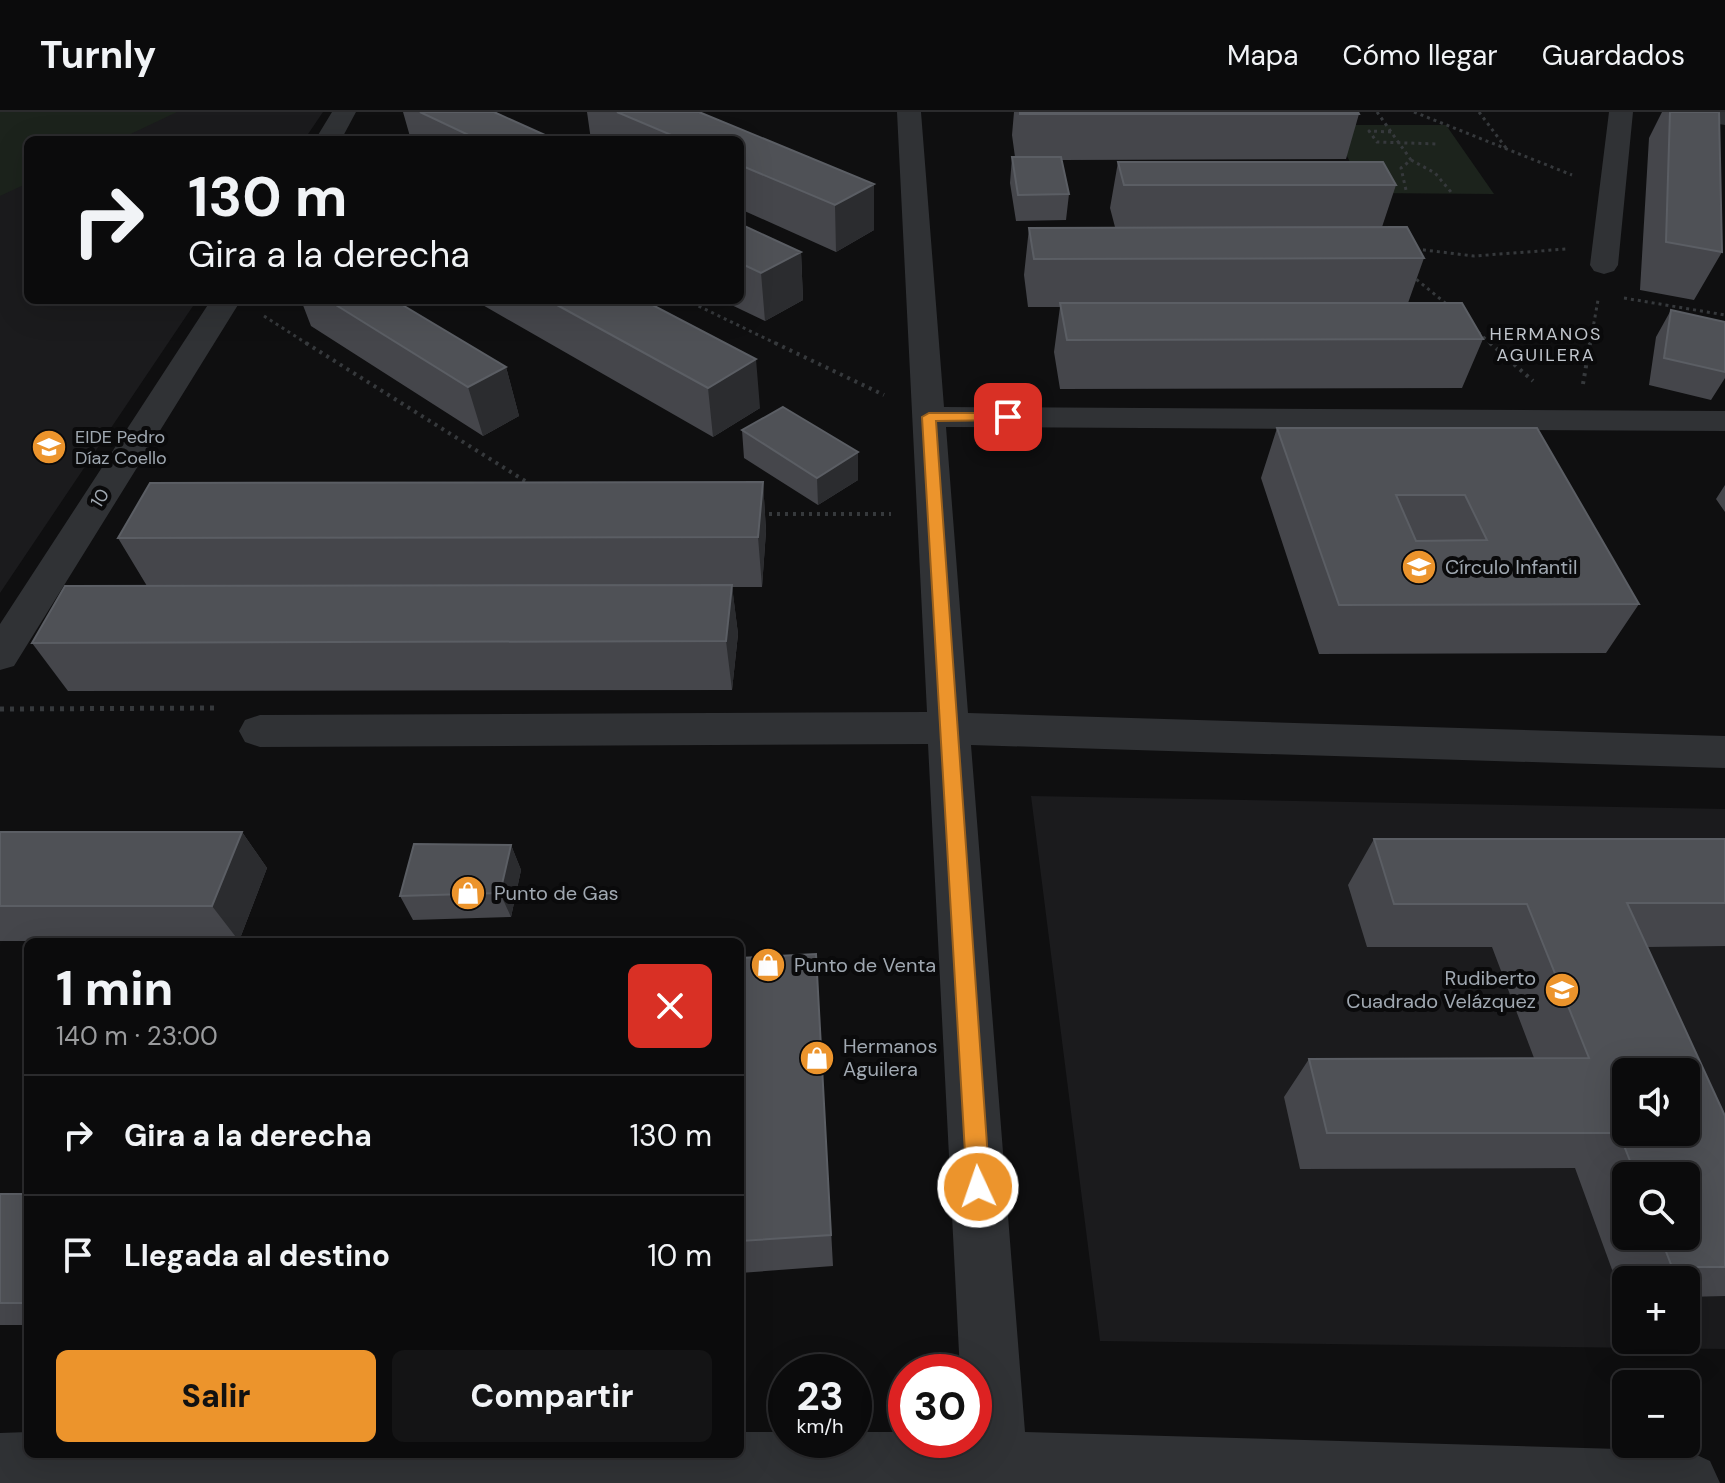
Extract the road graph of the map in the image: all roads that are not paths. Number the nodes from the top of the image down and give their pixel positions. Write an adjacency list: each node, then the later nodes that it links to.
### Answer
1 (344, 112): 6 (street)
2 (909, 112): 9 (street)
3 (1621, 112): 7 (street)
4 (1685, 112): 5 (street)
5 (1725, 118)
6 (330, 136)
7 (1605, 255)
8 (239, 304): 11 (street, 10)
9 (929, 417): 10 (street); 12 (street)
10 (1725, 421)
11 (0, 656)
12 (949, 728): 13 (street); 14 (street); 15 (street)
13 (260, 731)
14 (1725, 752)
15 (996, 1463): 16 (street); 17 (street)
16 (0, 1464)
17 (1688, 1483)

